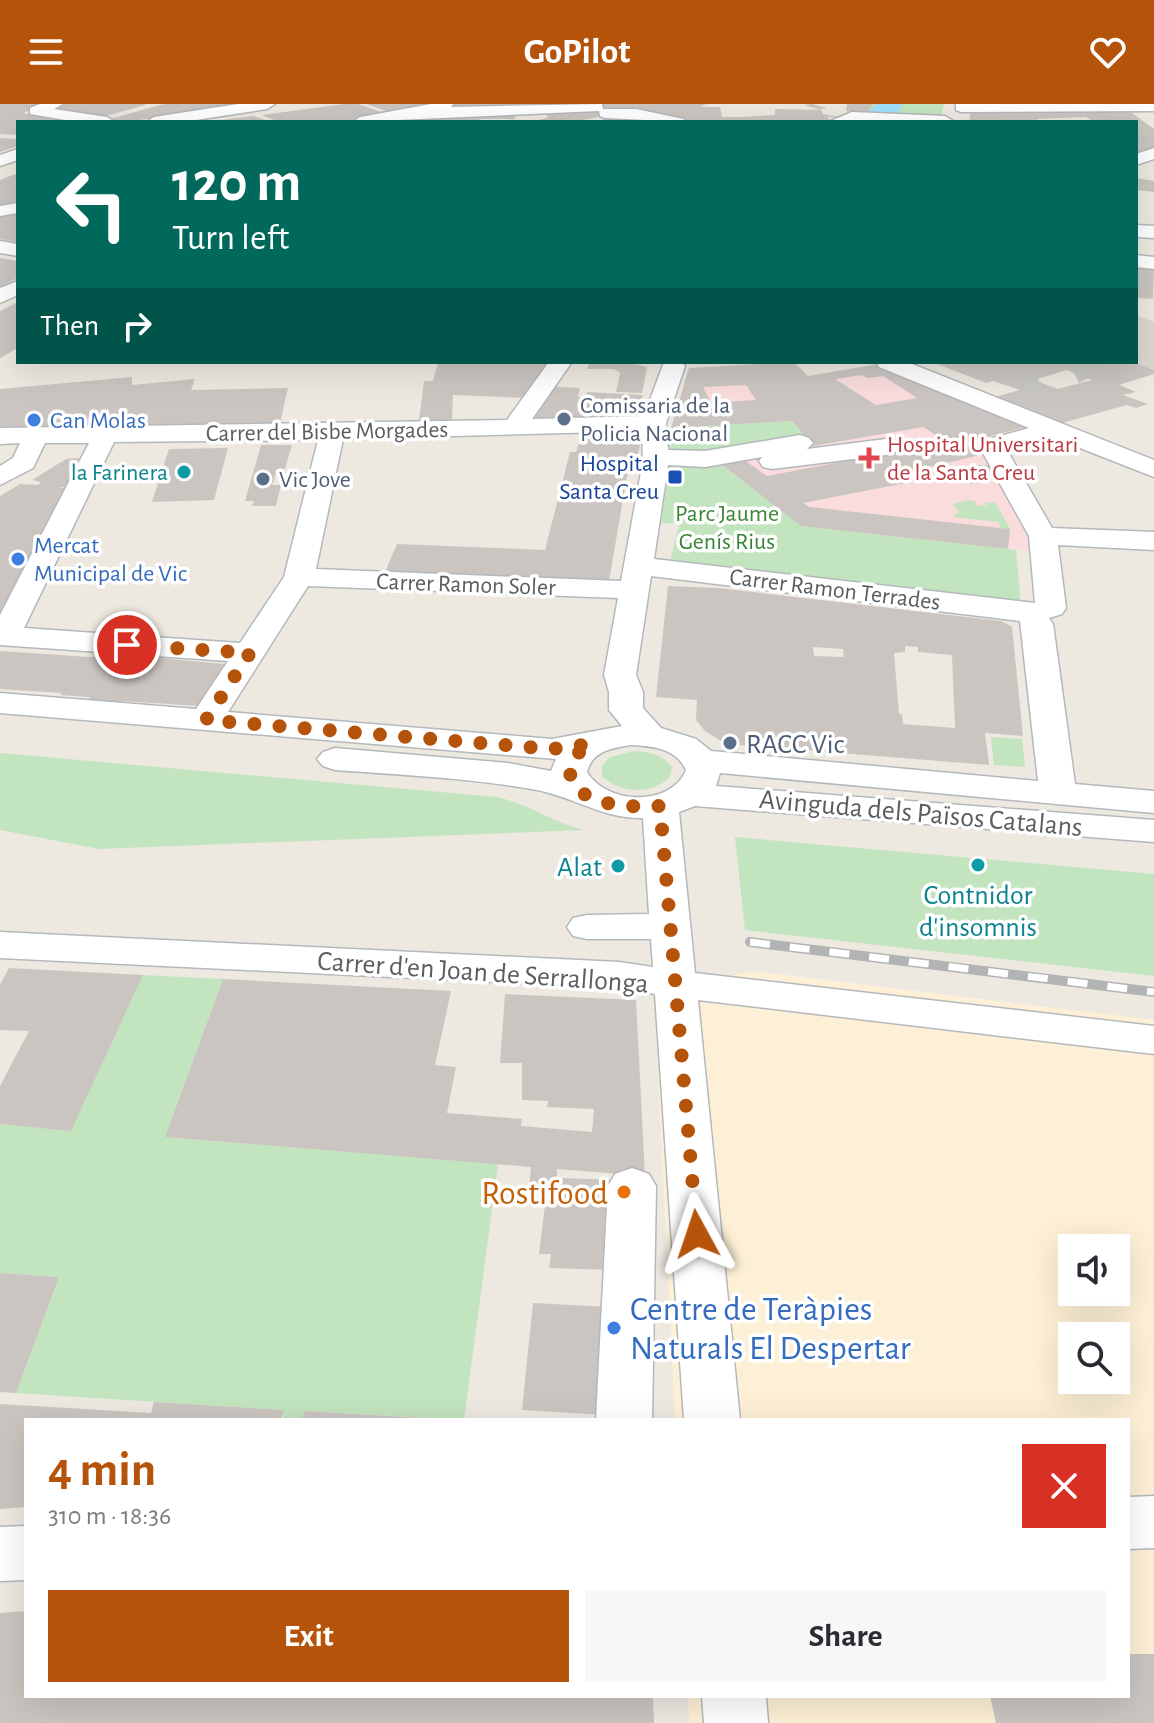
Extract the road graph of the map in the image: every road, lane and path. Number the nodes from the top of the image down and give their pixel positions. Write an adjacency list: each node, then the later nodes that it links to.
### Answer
1 (55, 104): 15 (street)
2 (267, 104): 7 (street)
3 (445, 104): 10 (street)
4 (1046, 106): 6 (street); 8 (street)
5 (1154, 106): 6 (street)
6 (1136, 107): 20 (street)
7 (242, 109): 17 (street); 18 (street)
8 (961, 111)
9 (126, 112): 16 (street)
10 (424, 112): 11 (street); 14 (street)
11 (598, 113): 13 (street)
12 (844, 114): 19 (street)
13 (677, 116)
14 (393, 119)
15 (95, 120)
16 (105, 120)
17 (168, 120)
18 (270, 120)
19 (931, 120)
20 (1154, 120)
21 (1154, 153): 22 (street)
22 (1139, 170)
23 (560, 364): 29 (street)
24 (672, 364): 28 (street)
25 (892, 364): 27 (street)
26 (1018, 389): 27 (street)
27 (982, 398): 30 (street)
28 (654, 423): 29 (street, Carrer del Bisbe Morgades); 38 (street)
29 (514, 427): 31 (street, Carrer del Bisbe Morgades)
30 (1055, 428): 39 (street); 41 (street)
31 (332, 432): 33 (street, Carrer del Bisbe Morgades); 43 (street)
32 (36, 435): 33 (street, Carrer del Bisbe Morgades); 34 (street, Carrer del Bisbe Morgades); 40 (street)
33 (105, 435): 46 (street)
34 (0, 436)
35 (800, 443): 37 (street)
36 (886, 447): 37 (street)
37 (752, 451): 38 (street)
38 (656, 457): 44 (street)
39 (1154, 469)
40 (0, 477)
41 (1043, 536): 42 (street); 45 (street)
42 (1154, 541)
43 (299, 577): 44 (street, Carrer Ramon Soler); 47 (street)
44 (635, 578): 45 (street, Carrer Ramon Terrades); 48 (street)
45 (1040, 601): 56 (street)
46 (2, 635): 47 (street)
47 (250, 653): 50 (street)
48 (620, 675): 52 (street); 53 (street)
49 (0, 703): 50 (street)
50 (206, 720): 53 (street)
51 (0, 729): 55 (street, Avinguda dels Països Catalans)
52 (649, 735): 53 (street); 54 (street)
53 (594, 743): 55 (street)
54 (701, 761): 56 (street, Avinguda dels Països Catalans); 57 (street)
55 (577, 787): 57 (street, Avinguda dels Països Catalans)
56 (1058, 794): 58 (street, Avinguda dels Països Catalans)
57 (674, 800): 59 (street, Avinguda dels Països Catalans); 60 (street)
58 (1154, 802)
59 (1154, 831)
60 (670, 926): 62 (street); 63 (street)
61 (0, 945): 62 (street, Carrer d'en Joan de Serrallonga)
62 (581, 947): 63 (street, Carrer d'en Joan de Serrallonga)
63 (674, 984): 64 (street, Carrer d'en Joan de Serrallonga); 67 (street)
64 (1154, 1040)
65 (632, 1186): 66 (street)
66 (624, 1418)
67 (712, 1418)
68 (1154, 1522): 69 (street)
69 (1130, 1523)
70 (24, 1553): 71 (street)
71 (0, 1554)
72 (734, 1698): 73 (street)
73 (736, 1723)

